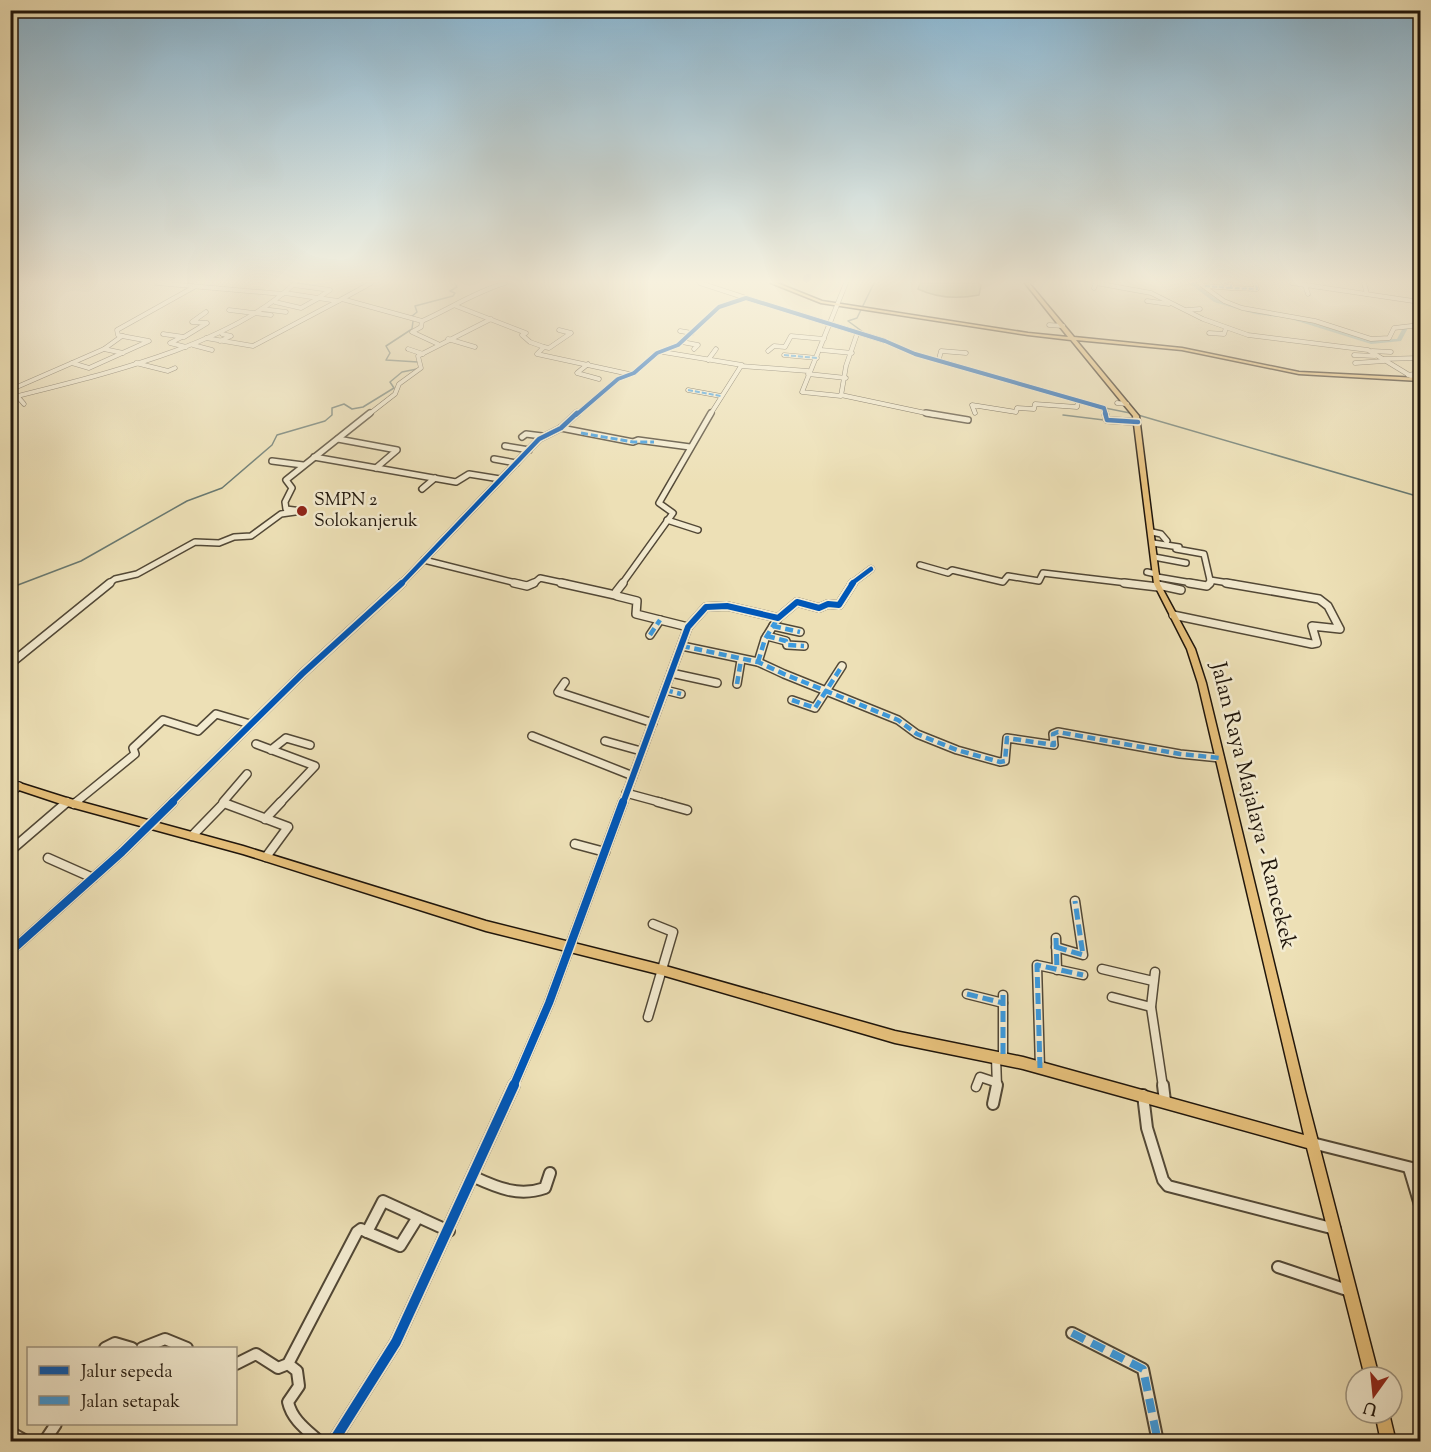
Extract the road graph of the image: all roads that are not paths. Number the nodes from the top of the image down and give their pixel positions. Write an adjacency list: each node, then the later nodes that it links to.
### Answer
1 (100, 351): 33 (street)
2 (112, 351): 18 (street)
3 (128, 351): 18 (street)
4 (176, 351): 34 (street)
5 (413, 351): 22 (street)
6 (428, 351): 22 (street)
7 (539, 351): 36 (street)
8 (660, 351): 31 (street); 42 (street)
9 (715, 351): 31 (street)
10 (819, 351): 23 (street)
11 (907, 351): 20 (street)
12 (1082, 351): 58 (main road, Jalan Raya Majalaya - Rancekek)
13 (1181, 351): 45 (main road)
14 (1360, 351): 26 (street)
15 (1369, 351): 30 (street)
16 (1377, 351): 17 (street)
17 (1391, 352)
18 (123, 353): 39 (street)
19 (852, 353): 23 (street); 46 (street)
20 (914, 353): 29 (street); 32 (street)
21 (966, 353): 29 (street)
22 (423, 354): 62 (street)
23 (818, 354): 24 (street); 27 (street); 41 (street)
24 (784, 355)
25 (1354, 355): 26 (street)
26 (1365, 355): 30 (street)
27 (829, 356)
28 (1419, 358): 30 (street)
29 (939, 359): 54 (street)
30 (1382, 359): 35 (street); 45 (street)
31 (708, 360): 38 (street)
32 (912, 360)
33 (72, 363): 39 (street); 51 (street)
34 (137, 363): 40 (street); 44 (street)
35 (1355, 363)
36 (588, 364): 42 (street); 48 (street)
37 (729, 366): 38 (street)
38 (741, 367): 41 (street); 53 (street)
39 (88, 368): 44 (street)
40 (175, 368)
41 (808, 373): 46 (street); 52 (street)
42 (630, 374): 59 (street)
43 (1420, 374): 45 (street)
44 (98, 376): 49 (street)
45 (1414, 377)
46 (846, 378): 52 (street)
47 (72, 379): 49 (street)
48 (599, 379)
49 (78, 381): 51 (street)
50 (688, 390): 53 (street)
51 (13, 395): 55 (street)
52 (841, 395): 57 (street)
53 (721, 396): 64 (street)
54 (1078, 401): 56 (street); 58 (street)
55 (24, 404)
56 (975, 413)
57 (968, 420)
58 (1138, 423): 77 (main road, Jalan Raya Majalaya - Rancekek)
59 (561, 428): 60 (street); 64 (street)
60 (542, 436): 61 (street); 65 (street)
61 (522, 437)
62 (338, 439): 66 (street); 71 (street)
63 (505, 446): 65 (street)
64 (690, 447): 75 (street)
65 (530, 450): 69 (street)
66 (314, 457): 70 (street); 71 (street)
67 (494, 459): 69 (street)
68 (272, 461): 70 (street)
69 (516, 463): 73 (street)
70 (303, 465): 103 (street)
71 (376, 468): 72 (street)
72 (435, 478): 73 (street); 74 (street)
73 (500, 479): 83 (street)
74 (422, 489)
75 (667, 520): 76 (street); 90 (street)
76 (698, 530)
77 (1152, 532): 78 (street); 79 (main road, Jalan Raya Majalaya - Rancekek)
78 (1167, 540)
79 (1153, 543): 81 (street); 82 (main road, Jalan Raya Majalaya - Rancekek)
80 (1176, 549): 88 (street)
81 (1194, 550)
82 (1154, 557): 84 (street); 87 (main road, Jalan Raya Majalaya - Rancekek)
83 (424, 560): 90 (street); 114 (street)
84 (1186, 563)
85 (920, 565): 87 (street)
86 (871, 569): 92 (street)
87 (1155, 579): 88 (street); 89 (street); 91 (main road, Jalan Raya Majalaya - Rancekek)
88 (1210, 580): 91 (street)
89 (1181, 590)
90 (615, 595): 93 (street)
91 (1173, 615): 121 (main road, Jalan Raya Majalaya - Rancekek)
92 (778, 618): 94 (street); 95 (street)
93 (660, 620): 95 (street); 97 (street)
94 (773, 626): 96 (street); 98 (street)
95 (688, 627): 99 (street)
96 (800, 632)
97 (650, 635)
98 (766, 636): 100 (street); 102 (street)
99 (682, 646): 101 (street); 105 (street)
100 (804, 646)
101 (741, 660): 102 (street); 108 (street)
102 (758, 662): 110 (street)
103 (10, 664)
104 (842, 666): 110 (street)
105 (671, 673): 107 (street); 109 (street)
106 (565, 682): 113 (street)
107 (717, 683)
108 (736, 684)
109 (665, 690): 111 (street); 113 (street)
110 (828, 690): 112 (street); 121 (street)
111 (681, 694)
112 (792, 700)
113 (653, 723): 120 (street)
114 (250, 724): 127 (street); 130 (street)
115 (532, 736): 123 (street)
116 (605, 741): 120 (street)
117 (256, 744): 119 (street)
118 (310, 745): 119 (street)
119 (271, 750): 129 (street)
120 (641, 752): 123 (street)
121 (1220, 758): 157 (main road, Jalan Raya Majalaya - Rancekek)
122 (247, 774): 126 (street)
123 (633, 776): 125 (street)
124 (13, 787): 127 (main road)
125 (626, 793): 128 (street); 134 (street)
126 (222, 802): 129 (street); 131 (street)
127 (71, 803): 130 (main road); 133 (street)
128 (687, 810)
129 (265, 819): 135 (street)
130 (151, 824): 131 (main road); 137 (street)
131 (192, 836): 135 (main road)
132 (575, 844): 134 (street)
133 (10, 851)
134 (605, 852): 140 (street)
135 (266, 857): 140 (main road)
136 (48, 858): 137 (street)
137 (93, 878): 141 (street)
138 (1075, 901): 144 (street)
139 (653, 924): 143 (street)
140 (569, 946): 143 (main road); 161 (street)
141 (11, 950)
142 (1102, 969): 148 (street)
143 (662, 970): 149 (street); 150 (main road)
144 (1057, 970): 145 (street); 151 (street)
145 (1083, 975)
146 (967, 994): 150 (street)
147 (1112, 997): 148 (street)
148 (1151, 1007): 155 (street)
149 (648, 1017)
150 (999, 1058): 151 (main road); 152 (street)
151 (1040, 1068): 154 (main road)
152 (995, 1082): 153 (street); 156 (street)
153 (976, 1087)
154 (1143, 1095): 155 (main road); 164 (street)
155 (1166, 1101): 157 (main road)
156 (993, 1104)
157 (1312, 1143): 158 (street); 164 (main road, Jalan Raya Majalaya - Rancekek)
158 (1409, 1168): 159 (street); 162 (street)
159 (1420, 1170)
160 (550, 1173): 161 (street)
161 (474, 1177): 165 (street)
162 (1420, 1205)
163 (418, 1217): 165 (street); 166 (street); 166 (street)
164 (1335, 1229): 168 (main road, Jalan Raya Majalaya - Rancekek)
165 (449, 1231): 183 (street)
166 (367, 1232): 175 (street)
167 (1278, 1268): 168 (street)
168 (1350, 1291): 176 (main road, Jalan Raya Majalaya - Rancekek)
169 (1072, 1333): 184 (street)
170 (107, 1347): 171 (street)
171 (129, 1347)
172 (145, 1347): 173 (street)
173 (186, 1347)
174 (237, 1364): 175 (street)
175 (288, 1364): 182 (street)
176 (1369, 1365)
177 (55, 1425): 181 (street)
178 (1385, 1425): 185 (main road)
179 (10, 1432): 180 (street)
180 (28, 1442)
181 (44, 1442)
182 (320, 1442)
183 (333, 1442)
184 (1158, 1442)
185 (1389, 1442)

